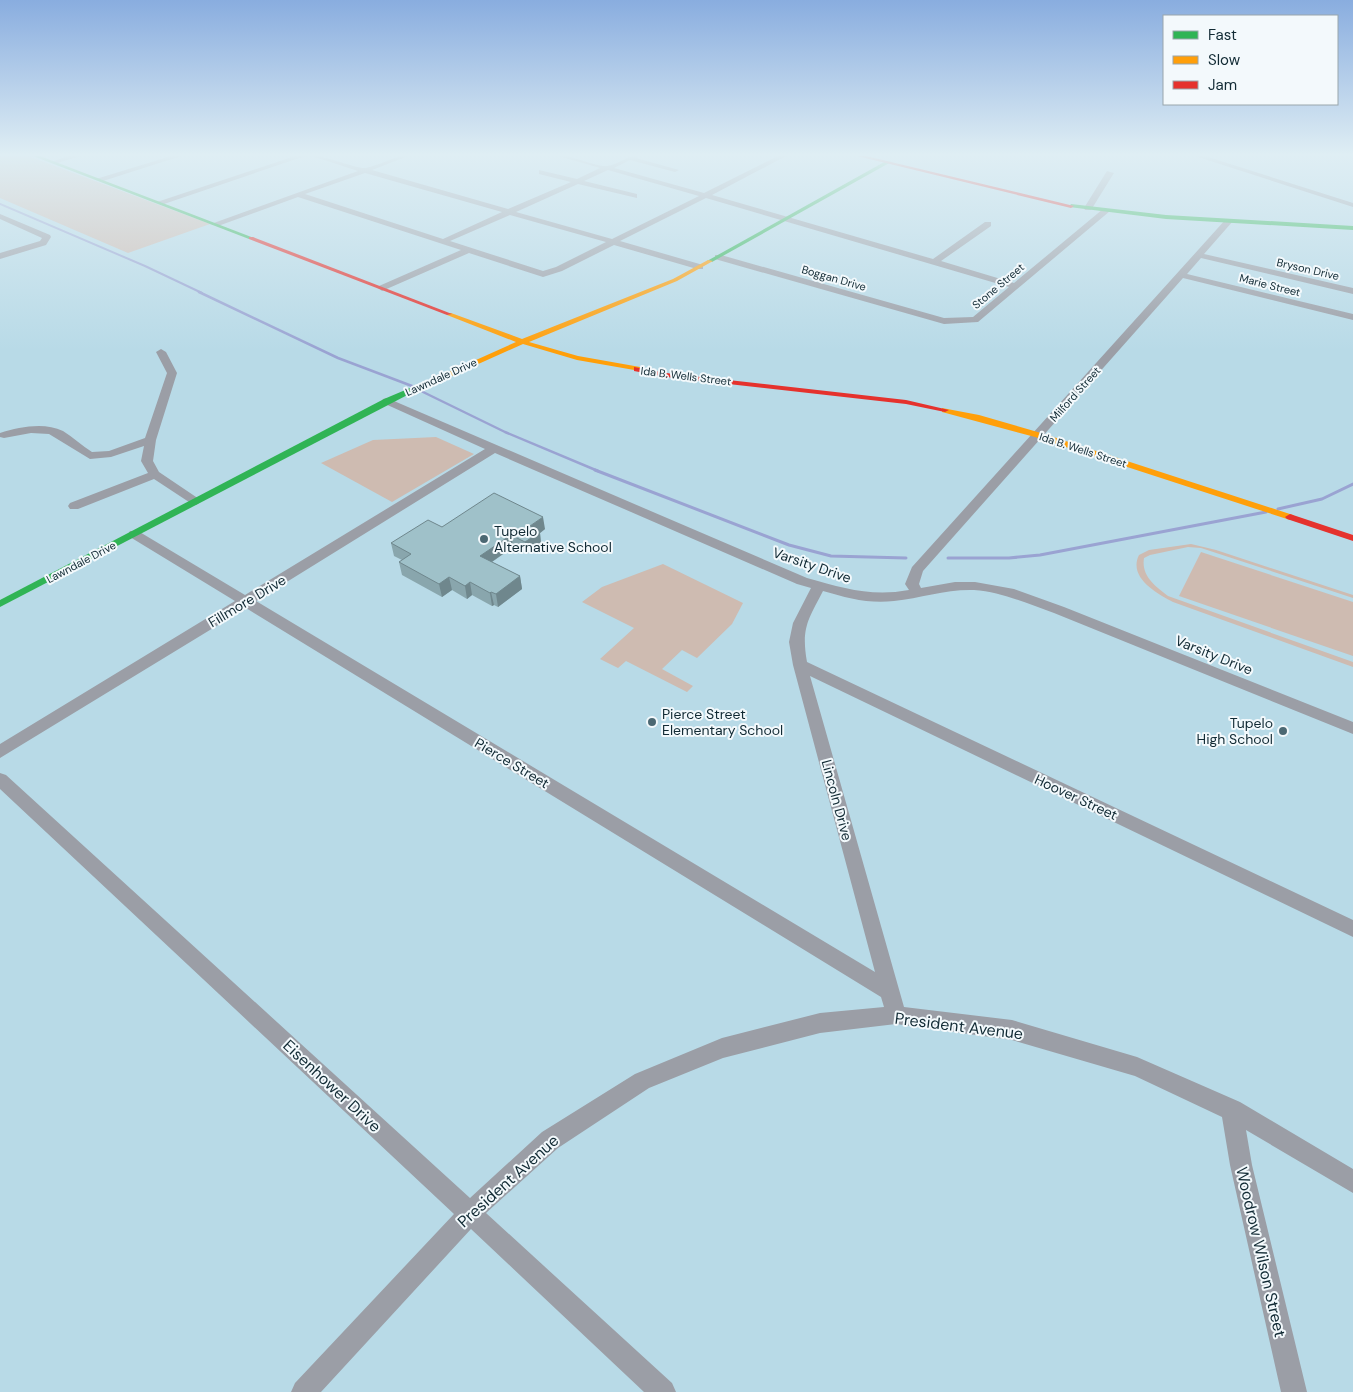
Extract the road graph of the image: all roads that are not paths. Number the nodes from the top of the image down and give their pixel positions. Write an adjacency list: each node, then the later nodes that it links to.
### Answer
1 (11, 221): 20 (street)
2 (208, 221): 13 (street, Ida B. Wells Street)
3 (223, 221): 13 (street)
4 (378, 221): 16 (street)
5 (487, 221): 16 (street)
6 (543, 221): 17 (street)
7 (656, 221): 17 (street)
8 (782, 221): 21 (street, Lawndale Drive)
9 (792, 221): 22 (street)
10 (1094, 221): 25 (street, Stone Street)
11 (1218, 221): 12 (street)
12 (1230, 222): 15 (street); 19 (street, Milford Street)
13 (215, 224): 26 (street, Ida B. Wells Street)
14 (988, 224): 22 (street)
15 (1353, 228)
16 (442, 242): 18 (street)
17 (614, 242): 18 (street); 23 (street)
18 (468, 250): 26 (street)
19 (1200, 255): 24 (street, Milford Street); 27 (street, Bryson Drive)
20 (0, 256)
21 (718, 257): 23 (street, Lawndale Drive); 29 (street, Boggan Drive)
22 (935, 262): 25 (street)
23 (700, 267): 30 (street, Lawndale Drive)
24 (1182, 275): 28 (street, Marie Street); 34 (street, Milford Street)
25 (1016, 286): 29 (street, Stone Street)
26 (382, 288): 30 (street, Ida B. Wells Street)
27 (1353, 291)
28 (1353, 318)
29 (944, 321)
30 (522, 342): 32 (street, Lawndale Drive); 34 (street, Ida B. Wells Street)
31 (161, 352): 35 (street)
32 (387, 401): 36 (street, Varsity Drive); 38 (street, Lawndale Drive)
33 (4, 435): 35 (street)
34 (1038, 435): 41 (street, Ida B. Wells Street); 43 (street, Milford Street)
35 (150, 440): 37 (street)
36 (494, 449): 42 (street, Varsity Drive); 44 (street, Fillmore Drive)
37 (155, 474): 38 (street); 39 (street)
38 (196, 501): 40 (street, Lawndale Drive)
39 (74, 506)
40 (134, 534): 44 (street, Pierce Street); 45 (street, Lawndale Drive)
41 (1353, 538)
42 (819, 586): 43 (street, Varsity Drive); 46 (street, Lincoln Drive)
43 (917, 593): 47 (street, Varsity Drive)
44 (245, 602): 48 (street, Fillmore Drive); 51 (street, Pierce Street)
45 (0, 604)
46 (800, 665): 50 (street, Hoover Street); 51 (street, Lincoln Drive)
47 (1353, 728)
48 (0, 752)
49 (0, 780): 55 (street, Eisenhower Drive)
50 (1353, 929)
51 (890, 992): 52 (street, Lincoln Drive)
52 (896, 1016): 53 (street, President Avenue); 55 (street, President Avenue)
53 (1232, 1110): 54 (street, President Avenue); 58 (street, Woodrow Wilson Street)
54 (1353, 1182)
55 (470, 1213): 56 (street, President Avenue); 57 (street, Eisenhower Drive)
56 (304, 1392)
57 (663, 1392)
58 (1294, 1392)

